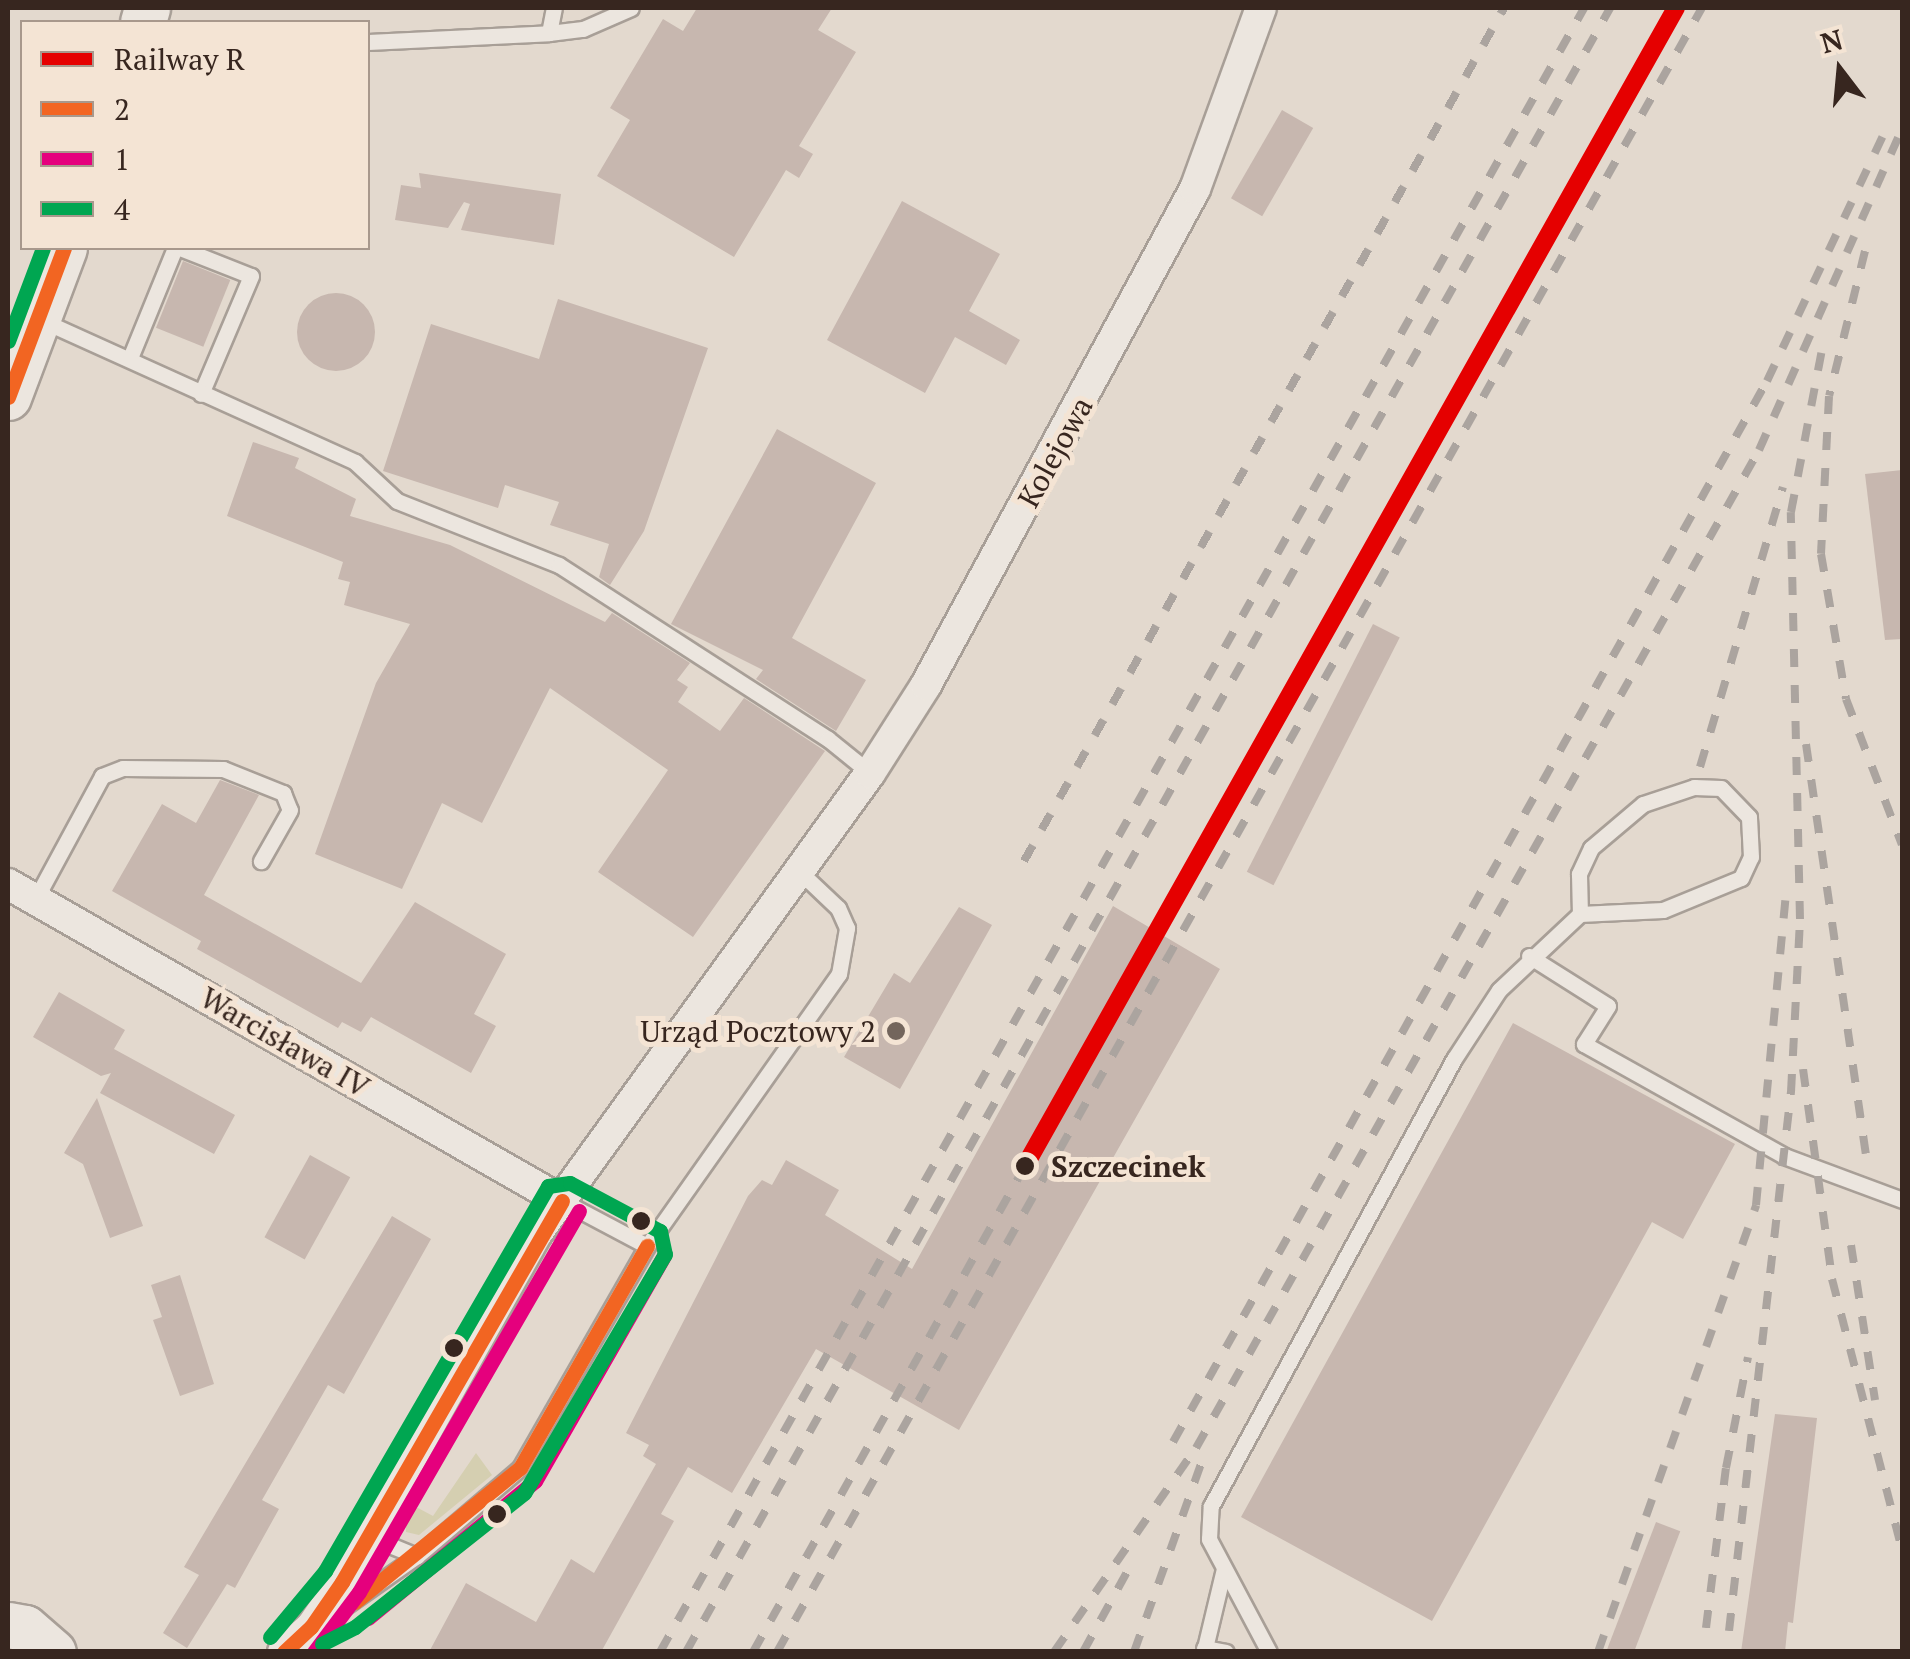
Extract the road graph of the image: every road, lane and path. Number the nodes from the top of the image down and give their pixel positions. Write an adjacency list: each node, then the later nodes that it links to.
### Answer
1 (554, 8): 4 (lane)
2 (630, 8): 4 (lane)
3 (1261, 8): 13 (street, Kolejowa)
4 (549, 32): 5 (lane)
5 (370, 42)
6 (63, 250): 9 (street)
7 (177, 250): 10 (lane)
8 (183, 250): 11 (lane)
9 (37, 318): 10 (lane); 12 (street)
10 (130, 358): 11 (lane)
11 (201, 394): 13 (lane)
12 (8, 397)
13 (870, 773): 15 (street, Kolejowa)
14 (261, 861): 17 (lane)
15 (798, 871): 21 (street, Kolejowa); 22 (lane)
16 (8, 884): 17 (street, Warcisława IV)
17 (35, 900): 21 (street, Warcisława IV)
18 (1580, 914): 18 (lane); 19 (lane)
19 (1529, 956): 20 (lane); 25 (lane)
20 (1902, 1200)
21 (562, 1201): 22 (lane); 23 (street, Kolejowa)
22 (647, 1246): 24 (lane)
23 (377, 1521): 24 (lane); 27 (street, Kolejowa)
24 (417, 1556): 27 (lane)
25 (1224, 1569): 28 (lane); 32 (lane)
26 (8, 1625): 29 (street)
27 (312, 1627): 30 (street, Kolejowa)
28 (1204, 1650): 31 (lane)
29 (53, 1652)
30 (283, 1652)
31 (1226, 1652)
32 (1268, 1652)

